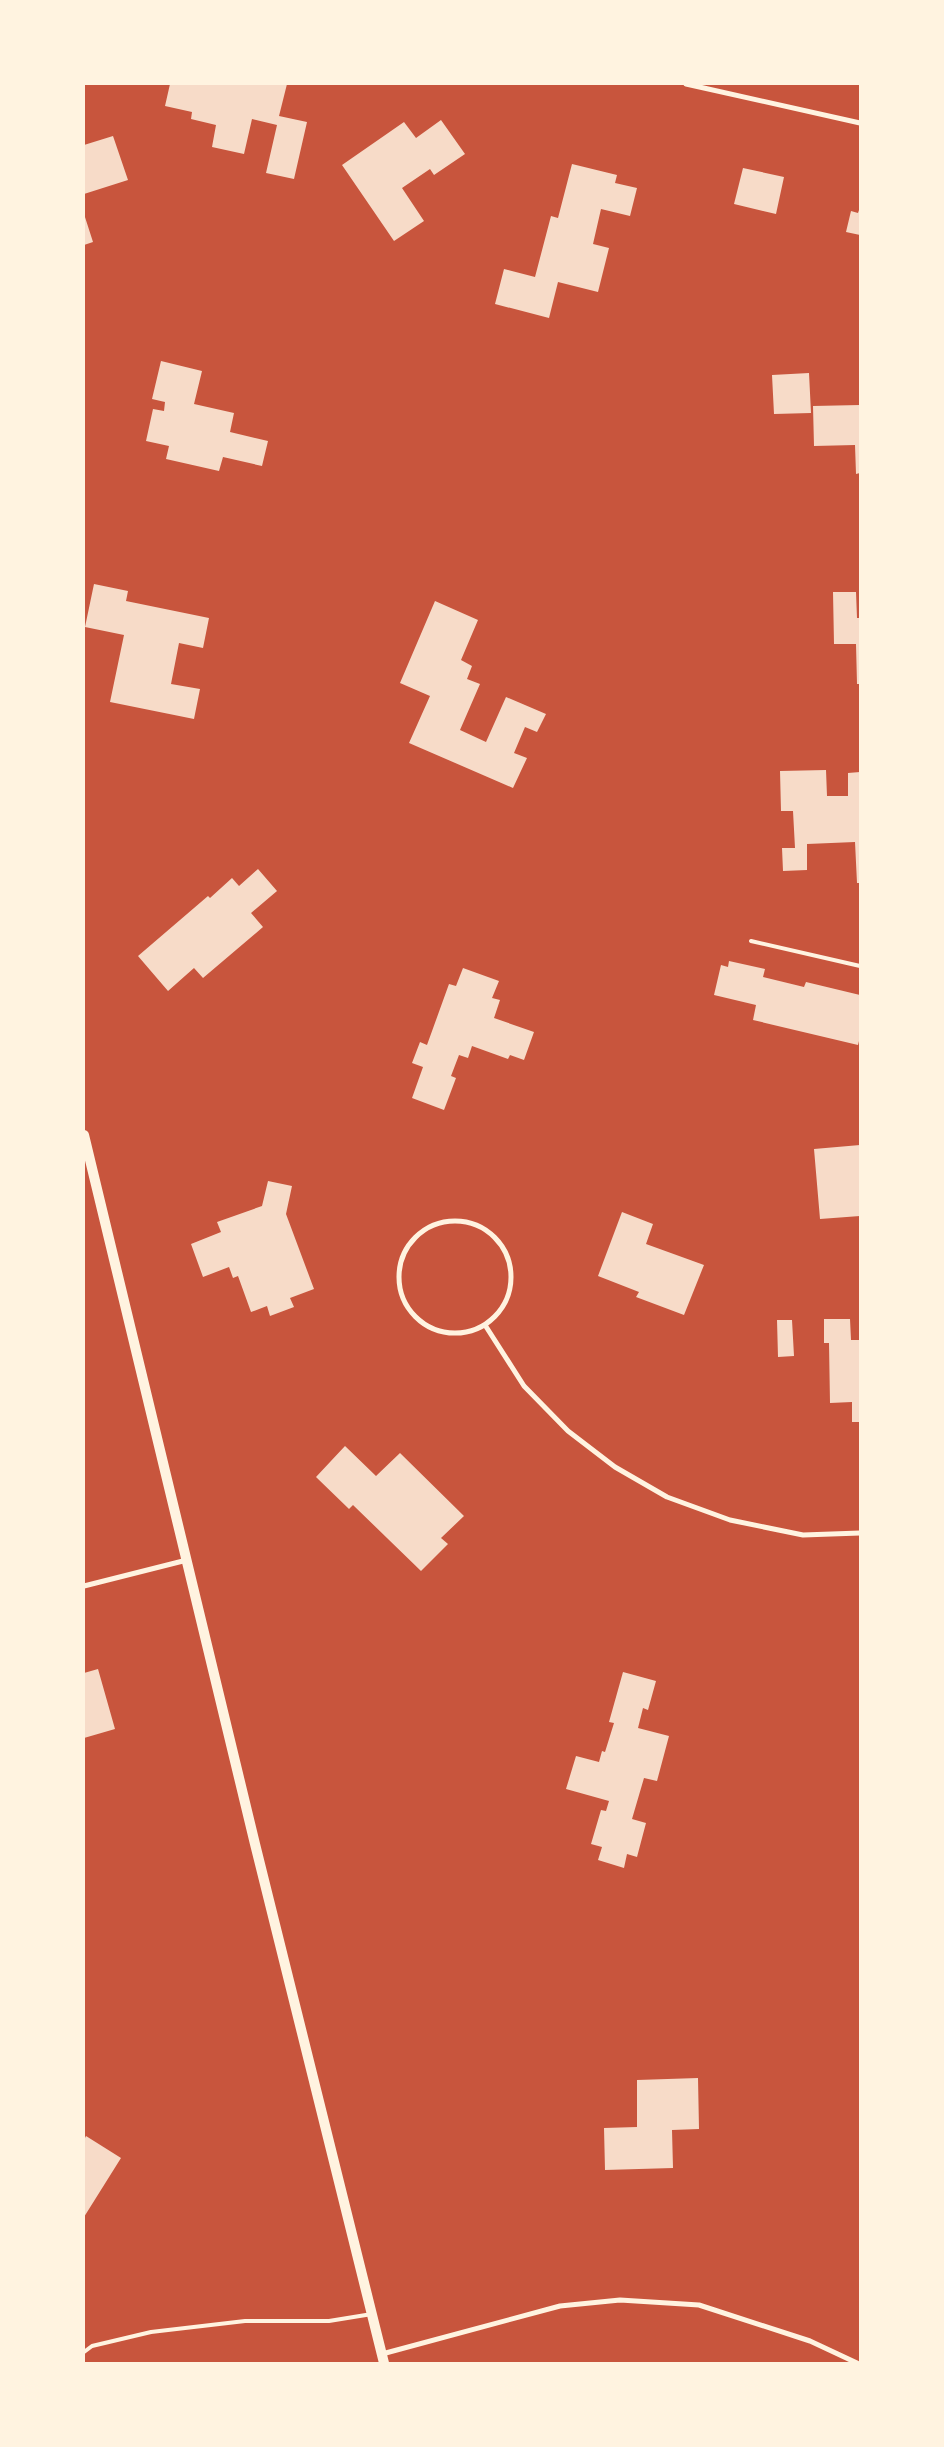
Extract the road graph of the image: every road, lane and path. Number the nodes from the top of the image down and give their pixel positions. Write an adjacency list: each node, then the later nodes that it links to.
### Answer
1 (686, 84): 2 (street)
2 (860, 123)
3 (751, 940): 4 (lane)
4 (860, 966)
5 (84, 1135): 8 (main road)
6 (484, 1325): 6 (street); 7 (street)
7 (860, 1534)
8 (187, 1560): 9 (street); 10 (main road)
9 (84, 1586)
10 (372, 2314): 11 (lane); 12 (main road)
11 (84, 2352)
12 (383, 2359): 13 (street)
13 (857, 2363)

